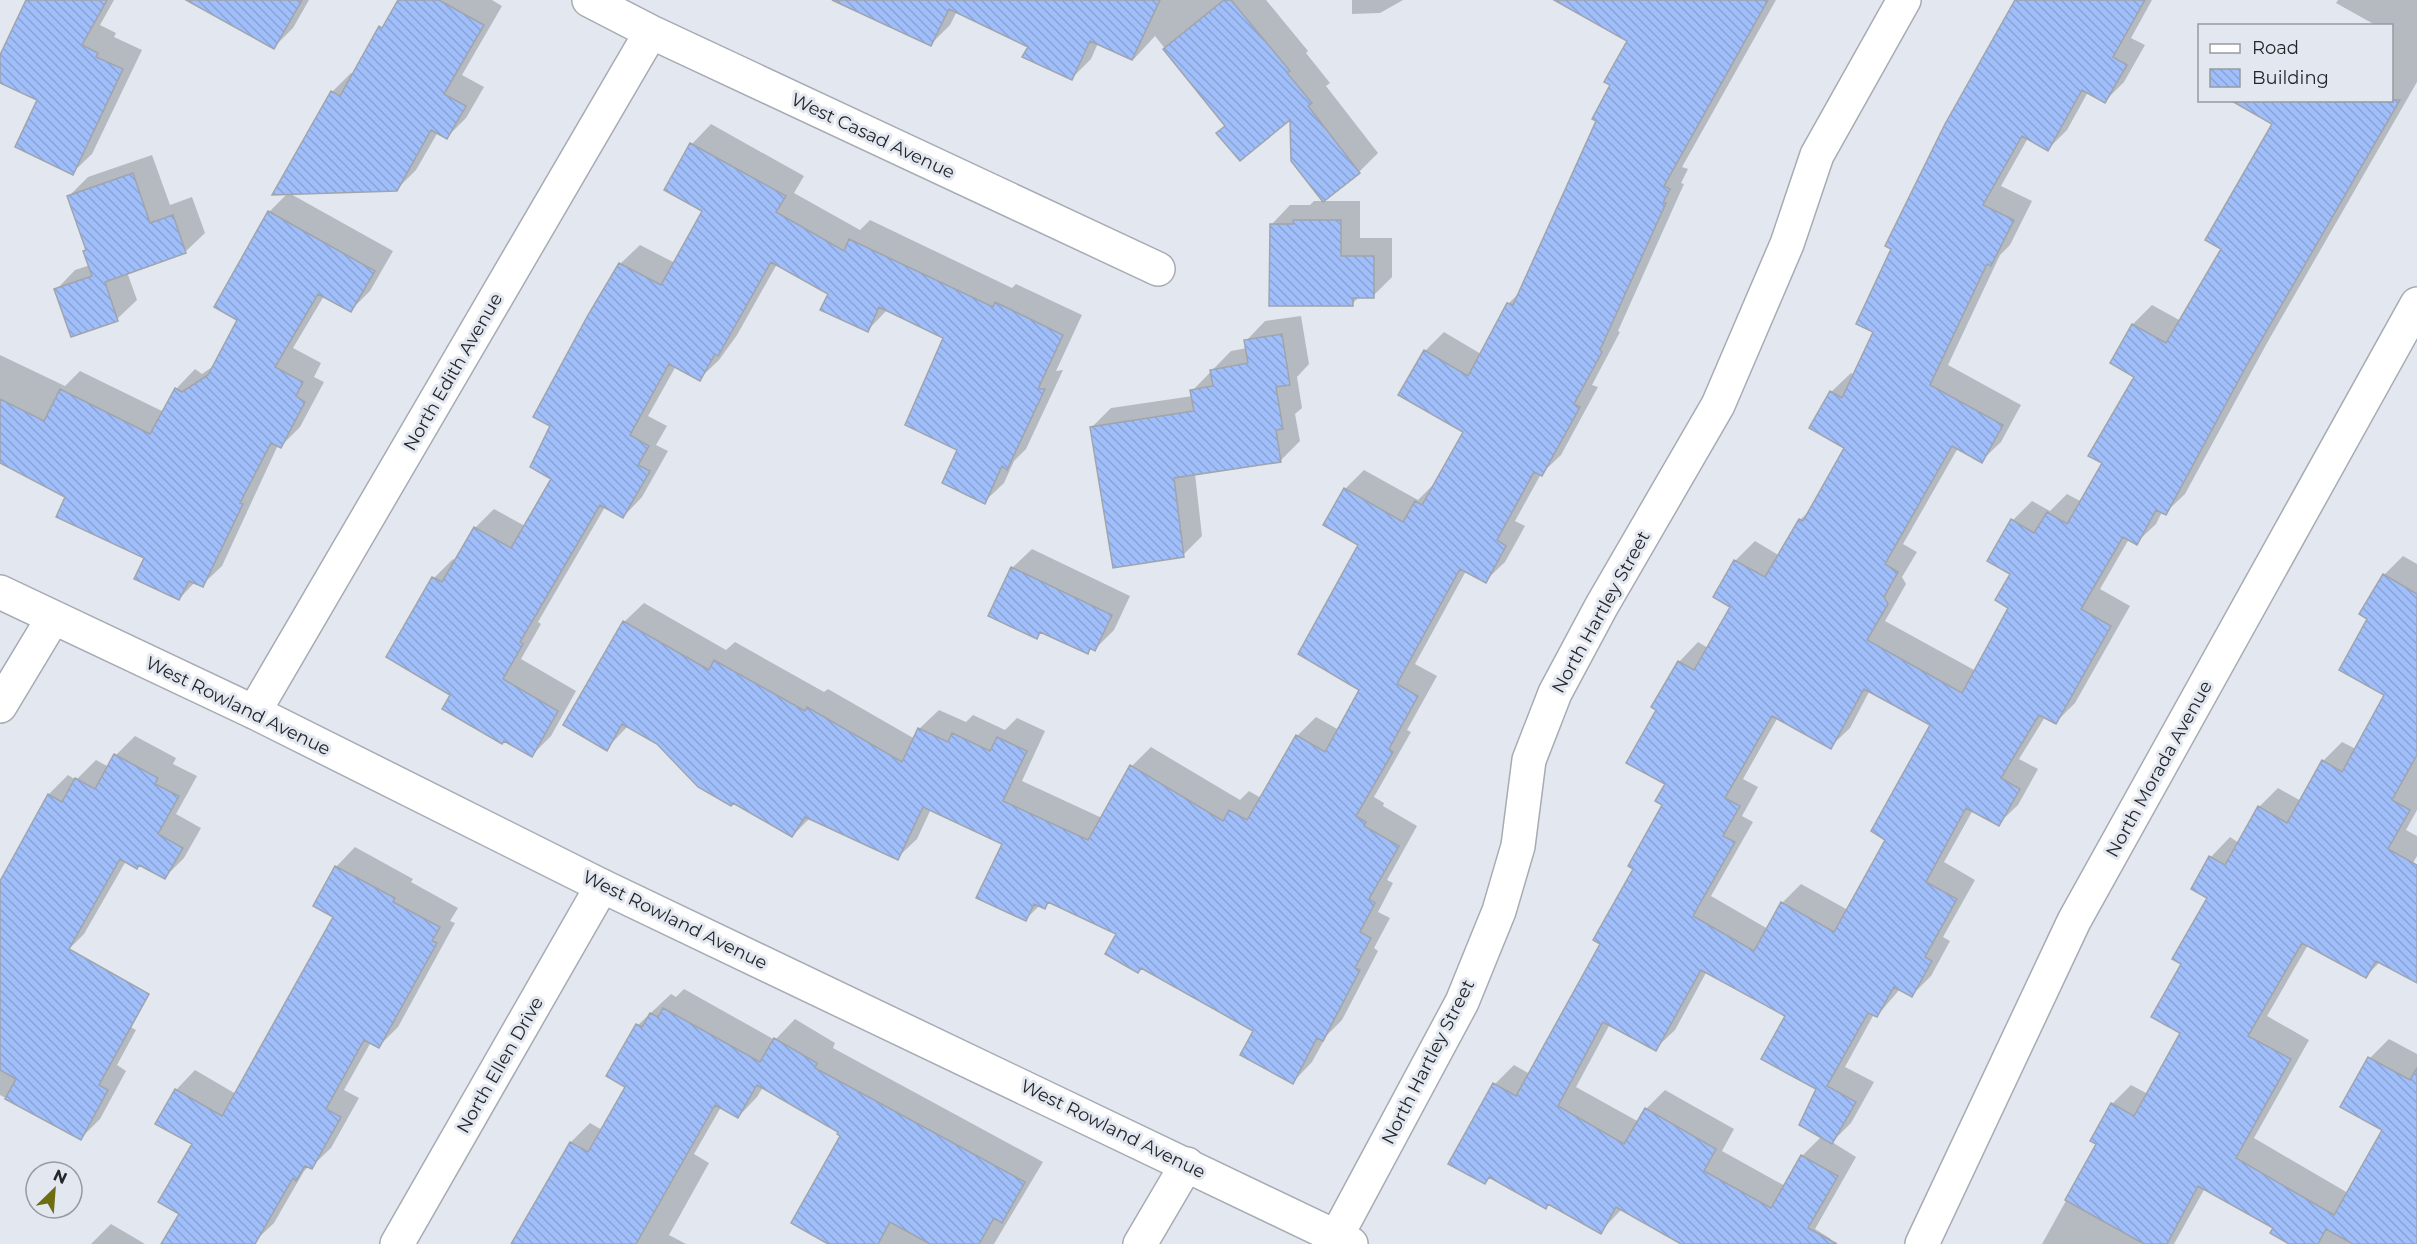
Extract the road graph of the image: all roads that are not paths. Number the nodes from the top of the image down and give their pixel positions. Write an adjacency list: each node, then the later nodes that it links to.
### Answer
1 (589, 0): 3 (street, West Casad Avenue)
2 (1904, 0): 12 (street, North Hartley Street)
3 (651, 32): 4 (street, West Casad Avenue); 9 (street, North Edith Avenue)
4 (1158, 269)
5 (2417, 304): 15 (street, North Morada Avenue)
6 (0, 592): 7 (street, West Rowland Avenue)
7 (53, 618): 8 (street); 9 (street, West Rowland Avenue)
8 (0, 706)
9 (254, 712): 10 (street, West Rowland Avenue)
10 (602, 886): 11 (street, West Rowland Avenue); 13 (street, North Ellen Drive)
11 (1187, 1164): 12 (street, West Rowland Avenue); 14 (street)
12 (1343, 1241)
13 (397, 1244)
14 (1140, 1244)
15 (1922, 1244)

